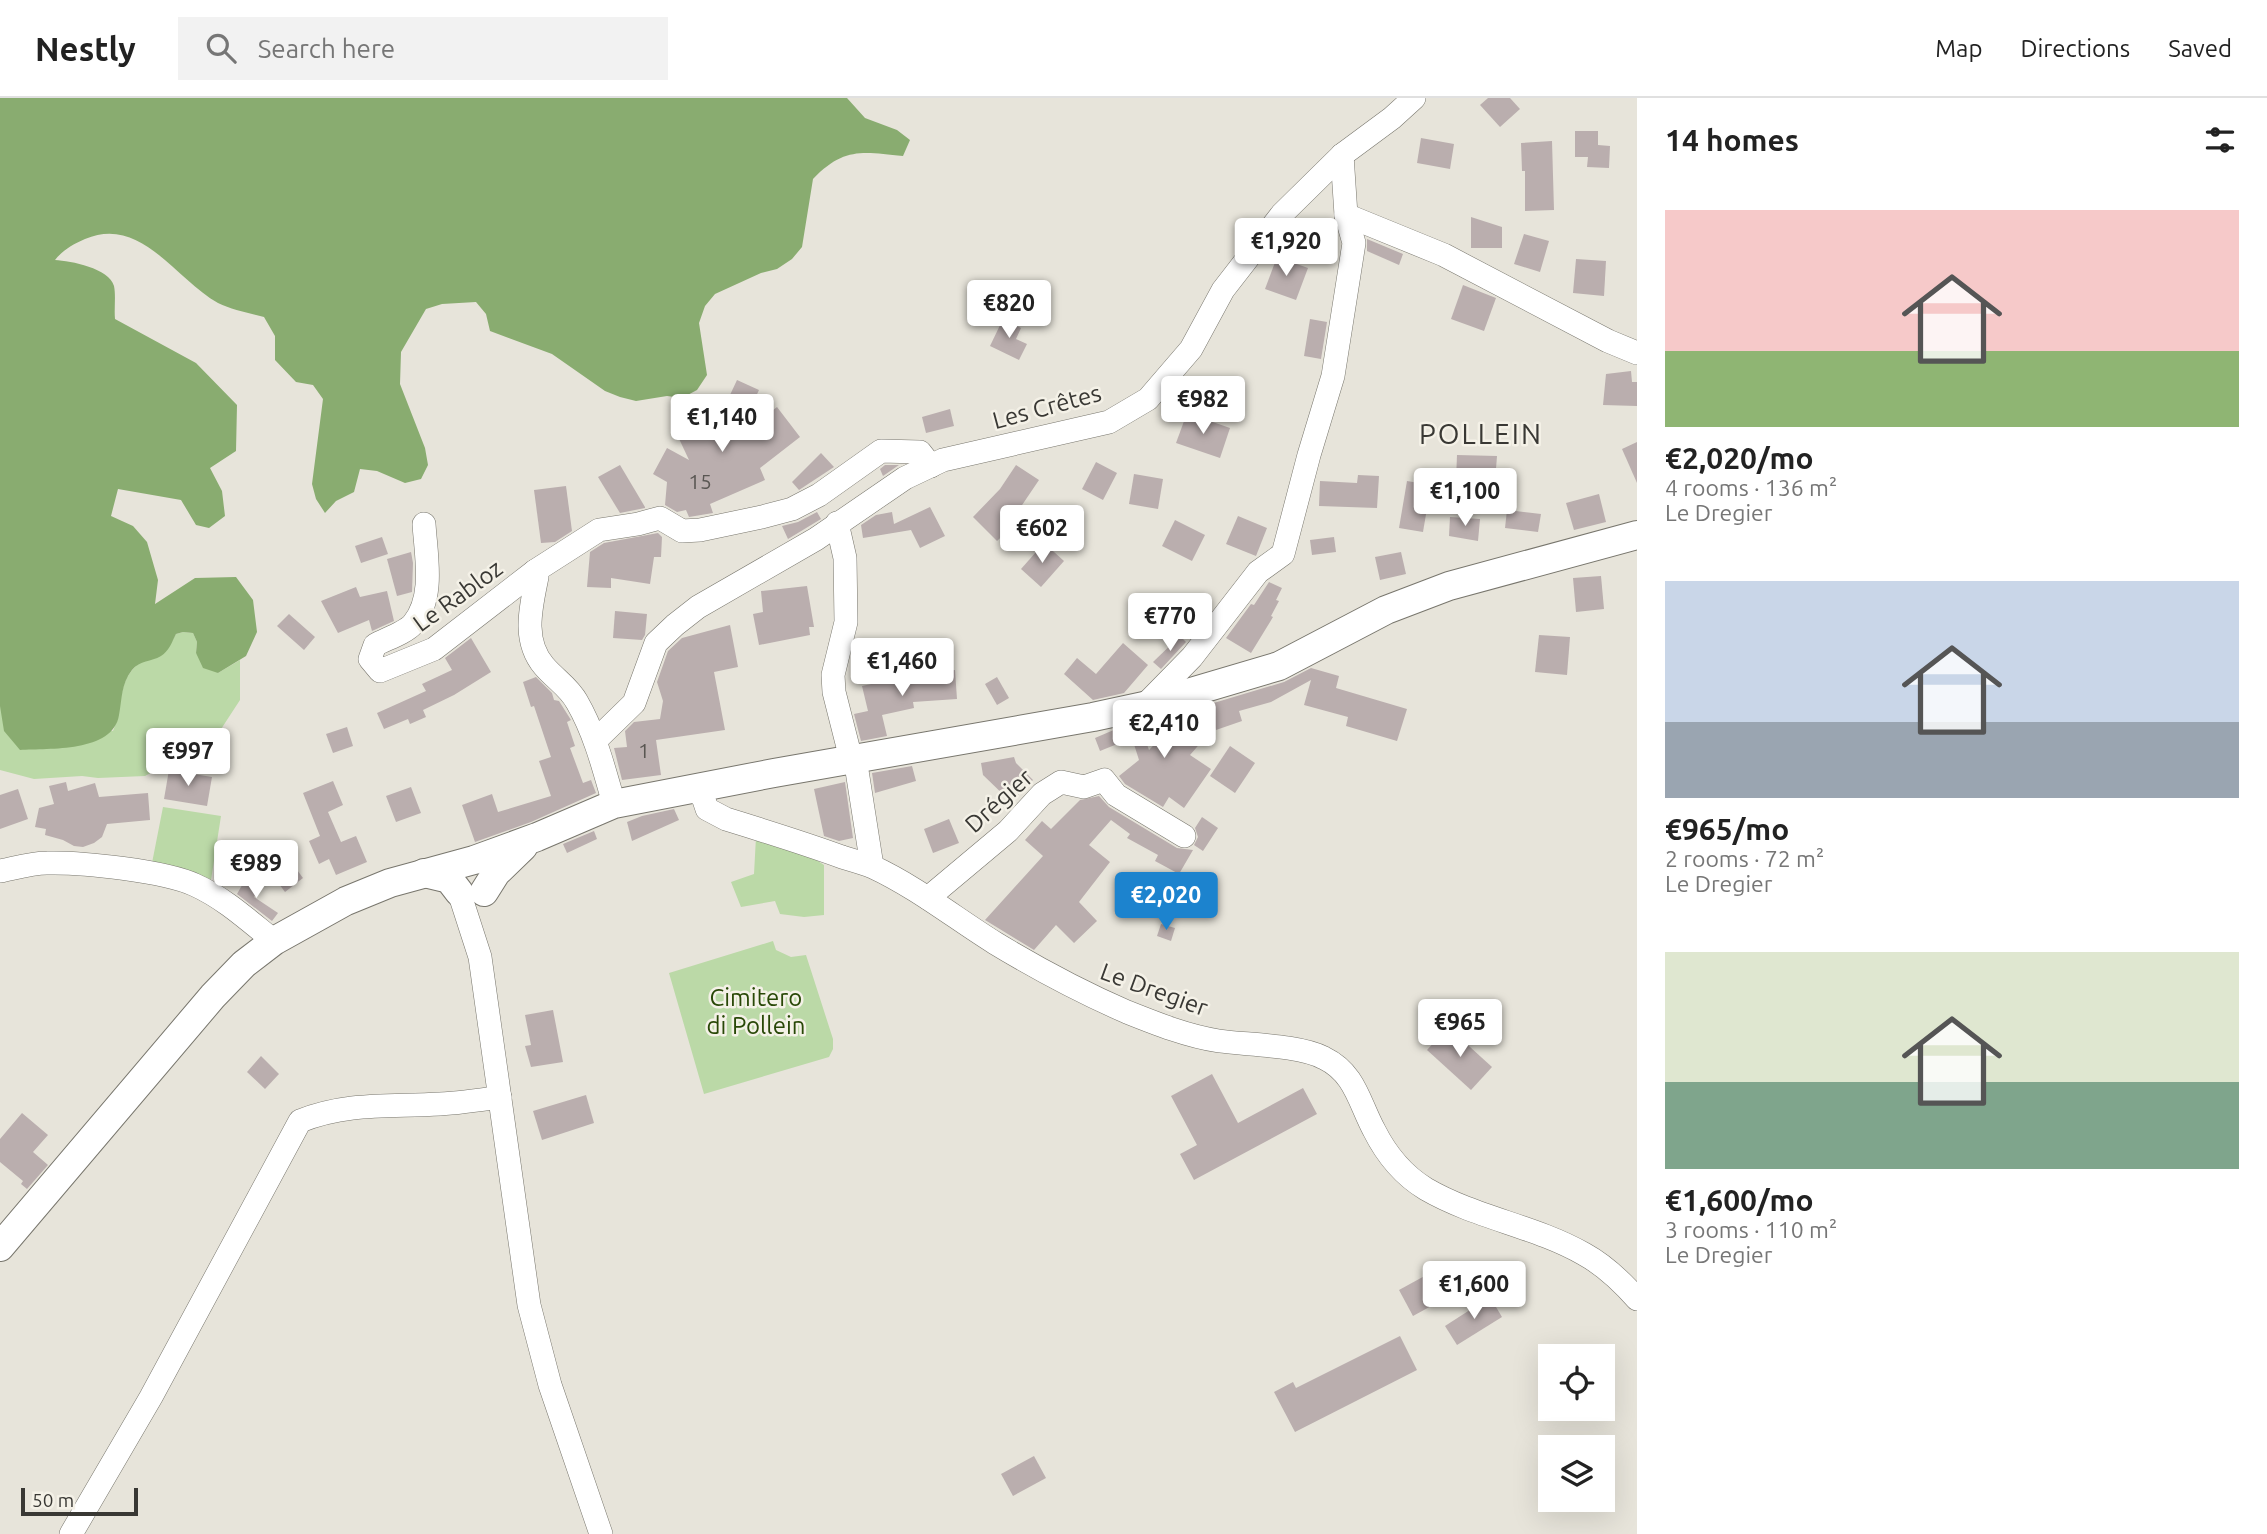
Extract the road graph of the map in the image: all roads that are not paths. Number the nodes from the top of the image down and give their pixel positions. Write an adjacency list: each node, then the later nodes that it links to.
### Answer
1 (1414, 98): 2 (street, Les Crêtes)
2 (1342, 156): 3 (street); 5 (street, Les Crêtes)
3 (1346, 215): 4 (street); 10 (street)
4 (1637, 353)
5 (931, 466): 6 (street, Les Crêtes); 9 (street)
6 (837, 523): 11 (street, Les Crêtes); 12 (street)
7 (424, 524): 9 (street, Le Rabloz)
8 (1637, 535): 10 (main road)
9 (535, 571): 11 (street)
10 (1144, 706): 12 (main road)
11 (596, 740): 14 (street)
12 (853, 759): 13 (main road); 16 (street)
13 (692, 788): 14 (main road); 16 (street, Le Dregier)
14 (614, 804): 18 (main road)
15 (1184, 836): 19 (street, Drégier)
16 (872, 866): 19 (street, Le Dregier)
17 (0, 871): 20 (street)
18 (460, 876): 20 (main road); 21 (street)
19 (928, 898): 23 (street, Le Dregier)
20 (274, 941): 22 (main road)
21 (500, 1097): 24 (street); 25 (street)
22 (0, 1247)
23 (1637, 1298)
24 (71, 1534)
25 (601, 1534)

